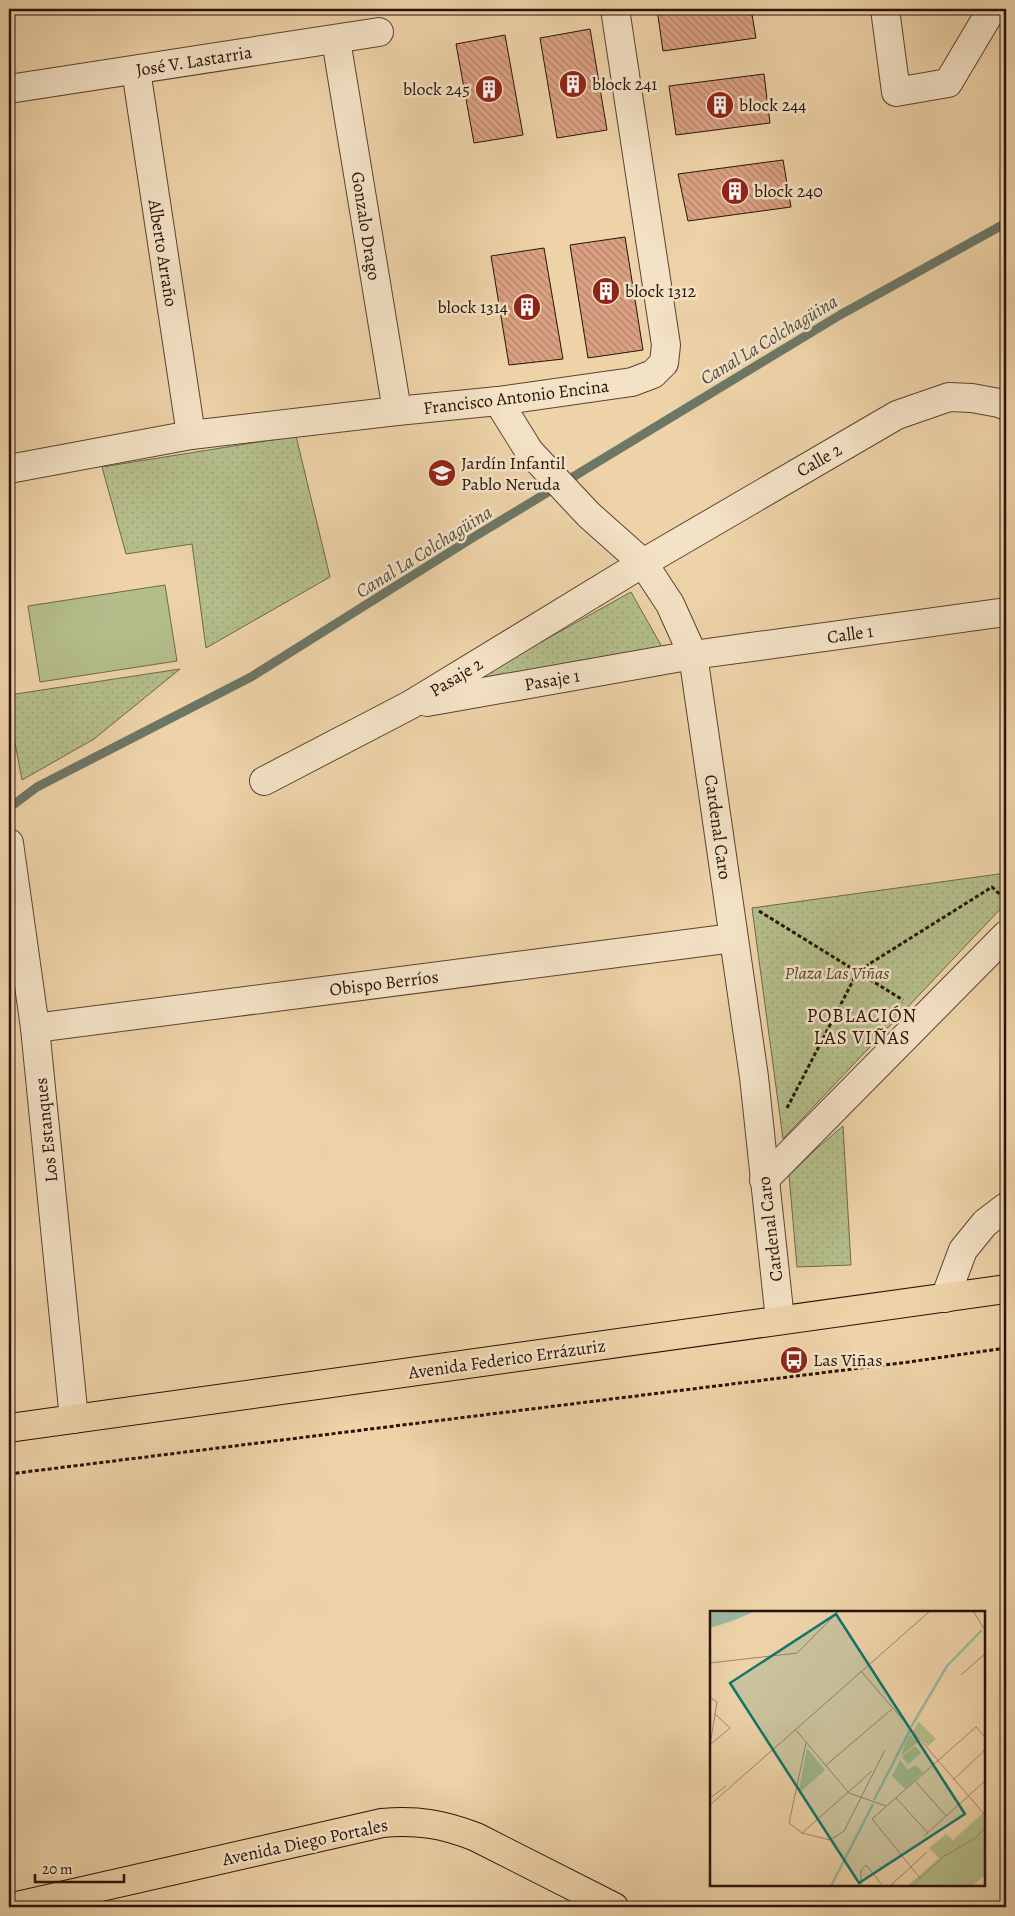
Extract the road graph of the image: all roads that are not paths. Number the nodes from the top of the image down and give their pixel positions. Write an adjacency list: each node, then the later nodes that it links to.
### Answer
1 (615, 9): 8 (street, Francisco Antonio Encina)
2 (885, 9): 3 (street)
3 (992, 9)
4 (379, 32): 5 (street, José V. Lastarria)
5 (336, 40): 6 (street, José V. Lastarria); 10 (street, Gonzalo Drago)
6 (136, 70): 7 (street, José V. Lastarria); 11 (street, Alberto Arraño)
7 (9, 89)
8 (498, 401): 10 (street, Francisco Antonio Encina); 13 (street, Cardenal Caro)
9 (1006, 406): 13 (street, Calle 2)
10 (397, 411): 11 (street, Francisco Antonio Encina)
11 (191, 435): 12 (street, Francisco Antonio Encina)
12 (9, 469)
13 (643, 563): 15 (street, Cardenal Caro); 16 (street, Pasaje 2)
14 (1006, 612): 15 (street, Calle 1)
15 (693, 655): 16 (street, Pasaje 1); 20 (street, Cardenal Caro)
16 (410, 705): 17 (street, Pasaje 2)
17 (264, 781)
18 (9, 844): 21 (street, Los Estanques)
19 (1006, 935): 22 (street)
20 (733, 938): 21 (street, Obispo Berríos); 22 (street, Cardenal Caro)
21 (35, 1028): 27 (street, Los Estanques)
22 (764, 1180): 26 (street, Cardenal Caro)
23 (1006, 1207): 25 (street)
24 (1006, 1289): 25 (main road, Avenida Federico Errázuriz)
25 (945, 1298): 26 (main road, Avenida Federico Errázuriz)
26 (780, 1320): 27 (main road, Avenida Federico Errázuriz)
27 (74, 1419): 28 (main road, Avenida Federico Errázuriz)
28 (9, 1428)
29 (13, 1907): 30 (main road, Avenida Diego Portales)
30 (614, 1907)

